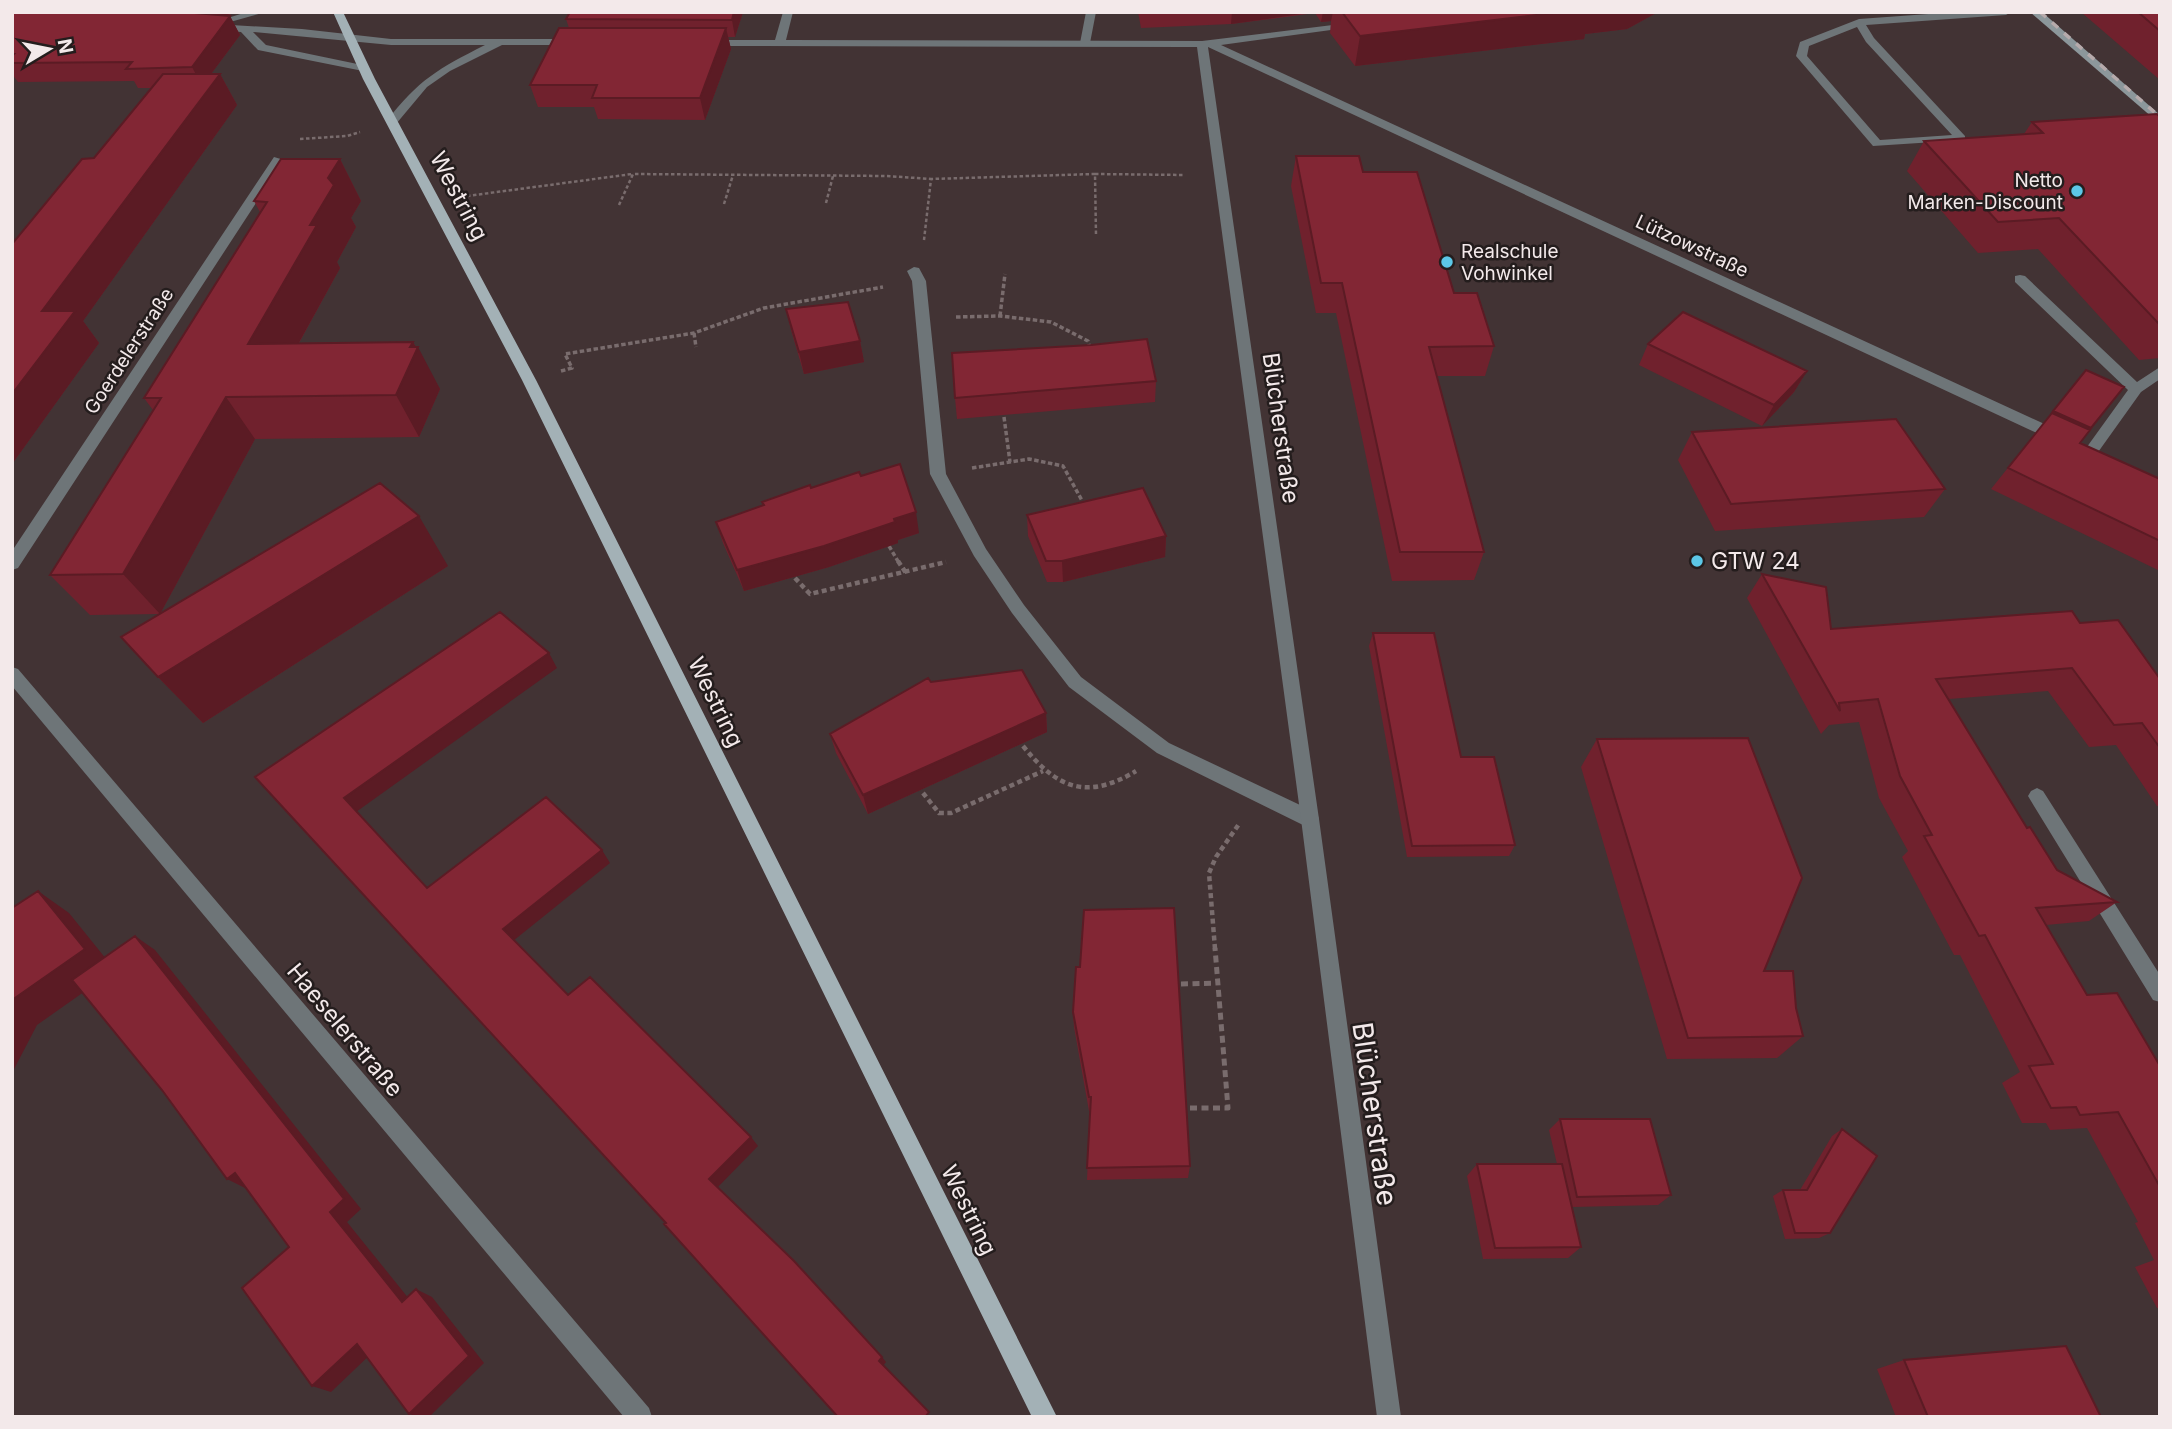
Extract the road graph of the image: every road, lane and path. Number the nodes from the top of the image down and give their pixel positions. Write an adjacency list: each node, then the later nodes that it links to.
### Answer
1 (261, 12): 9 (street)
2 (338, 12): 10 (main road, Westring)
3 (788, 12): 14 (street)
4 (1091, 12): 15 (street)
5 (2006, 12): 8 (street)
6 (2035, 12): 18 (main road)
7 (1371, 21): 16 (street)
8 (1859, 22): 8 (street)
9 (244, 29): 10 (street); 17 (street)
10 (350, 39): 11 (street); 17 (main road, Westring)
11 (501, 41): 12 (street); 19 (street)
12 (585, 42)
13 (696, 43): 14 (street)
14 (780, 43): 15 (street)
15 (1085, 43): 16 (street)
16 (1205, 44): 25 (street, Blücherstraße); 42 (street, Lützowstraße)
17 (363, 68): 19 (main road, Westring)
18 (2158, 118)
19 (392, 122): 20 (path); 27 (main road, Westring)
20 (278, 160): 49 (street, Goerdelerstraße)
21 (633, 174): 23 (path); 27 (path); 30 (path)
22 (1095, 174): 25 (path); 26 (path); 31 (path)
23 (733, 175): 24 (path); 29 (path)
24 (833, 176): 26 (path); 28 (path)
25 (1221, 176): 59 (street, Blücherstraße)
26 (931, 179): 33 (path)
27 (433, 200): 65 (main road, Westring)
28 (827, 202)
29 (724, 204)
30 (620, 205)
31 (1096, 235)
32 (1005, 274): 35 (path)
33 (917, 276): 36 (street); 37 (path)
34 (2020, 279): 42 (street)
35 (1000, 316): 36 (path); 39 (path)
36 (920, 318): 45 (street)
37 (694, 333): 38 (path); 40 (path)
38 (696, 347)
39 (1090, 351)
40 (565, 354)
41 (2160, 372): 42 (street)
42 (2136, 389)
43 (1004, 417): 44 (path)
44 (1010, 462): 45 (path); 46 (path)
45 (938, 474): 48 (street)
46 (1089, 513)
47 (889, 546): 50 (path)
48 (981, 552): 50 (path); 54 (street)
49 (12, 564)
50 (906, 573): 51 (path)
51 (795, 578)
52 (12, 674): 64 (street, Haeselerstraße)
53 (1023, 746): 55 (path)
54 (1163, 748): 55 (path); 57 (street)
55 (1043, 771): 56 (path)
56 (923, 793)
57 (1259, 794): 59 (street); 60 (path)
58 (2037, 796): 62 (street)
59 (1310, 819): 66 (street, Blücherstraße)
60 (1219, 982): 61 (path); 63 (path)
61 (1181, 984)
62 (2160, 993)
63 (1190, 1108)
64 (640, 1417)
65 (1045, 1417)
66 (1389, 1417)

